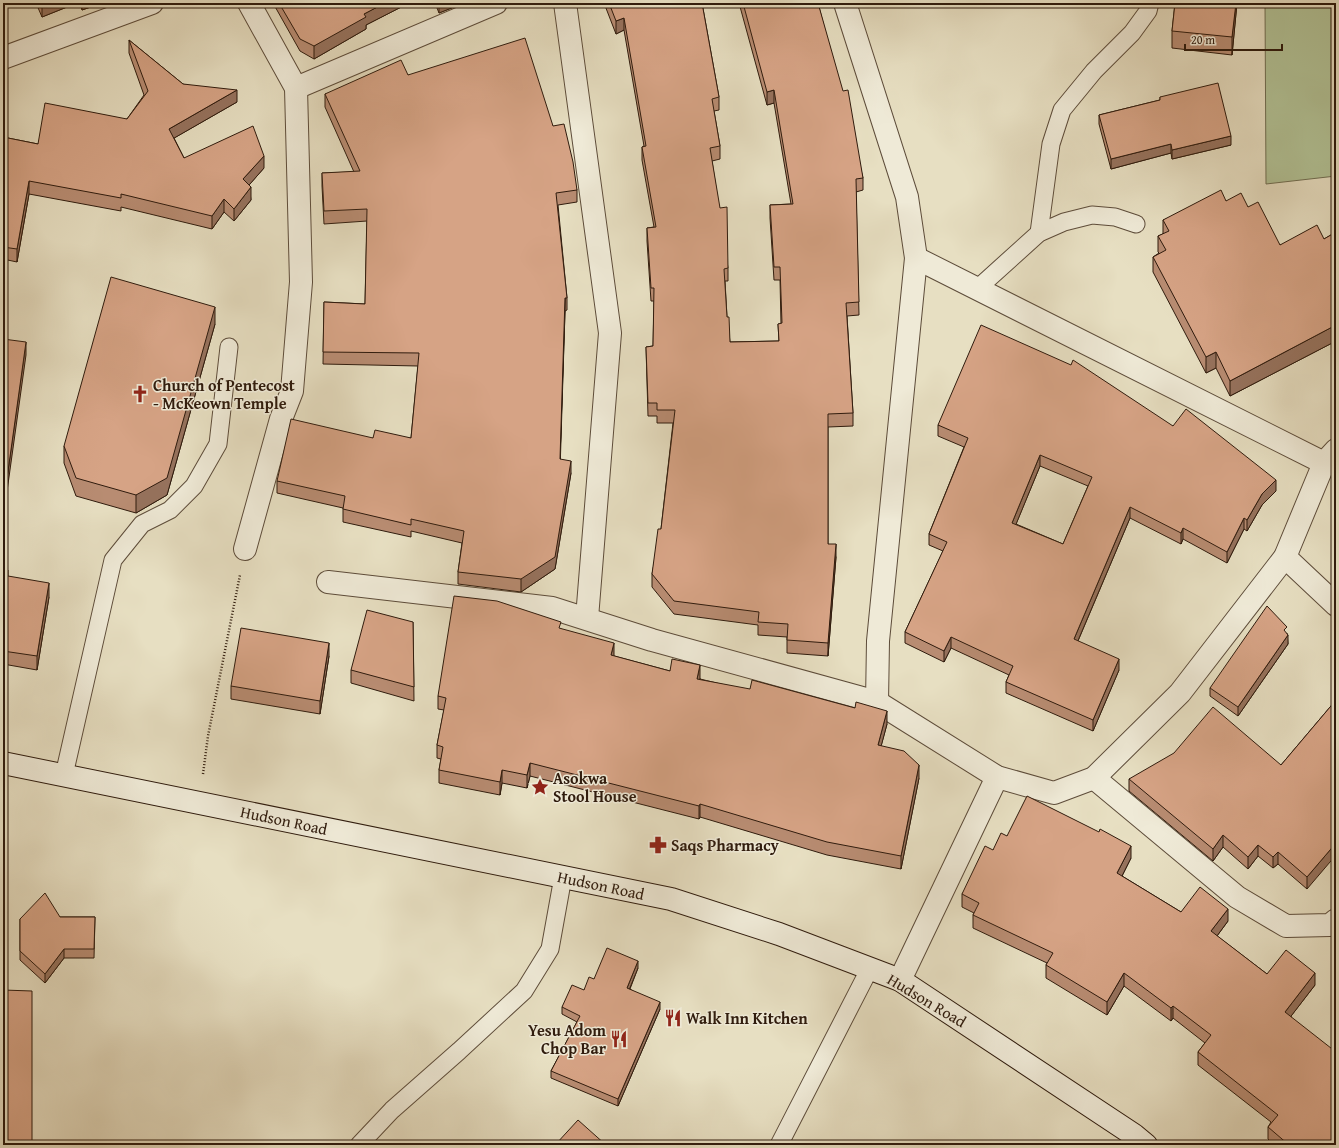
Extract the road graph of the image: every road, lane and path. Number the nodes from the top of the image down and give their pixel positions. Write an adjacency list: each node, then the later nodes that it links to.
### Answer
1 (152, 3): 7 (street)
2 (249, 3): 8 (street)
3 (496, 3): 8 (street)
4 (565, 3): 19 (street)
5 (845, 3): 11 (street)
6 (1150, 3): 10 (lane)
7 (3, 58)
8 (296, 88): 15 (street)
9 (1136, 224): 10 (lane)
10 (1039, 233): 12 (lane)
11 (916, 258): 12 (street); 20 (street)
12 (977, 289): 14 (street)
13 (229, 347): 22 (lane)
14 (1330, 457): 16 (street)
15 (245, 549): 25 (path)
16 (1285, 556): 18 (street); 24 (street)
17 (328, 582): 19 (street)
18 (1336, 605)
19 (587, 618): 20 (street)
20 (877, 702): 23 (street)
21 (3, 763): 22 (street, Hudson Road)
22 (64, 775): 25 (street, Hudson Road)
23 (997, 777): 24 (street); 29 (street)
24 (1094, 778): 27 (street)
25 (199, 803): 26 (street, Hudson Road)
26 (563, 877): 28 (street, Hudson Road); 30 (lane)
27 (1336, 920)
28 (870, 968): 29 (street, Hudson Road); 31 (lane)
29 (900, 980): 32 (street, Hudson Road)
30 (358, 1145)
31 (779, 1145)
32 (1146, 1145)

